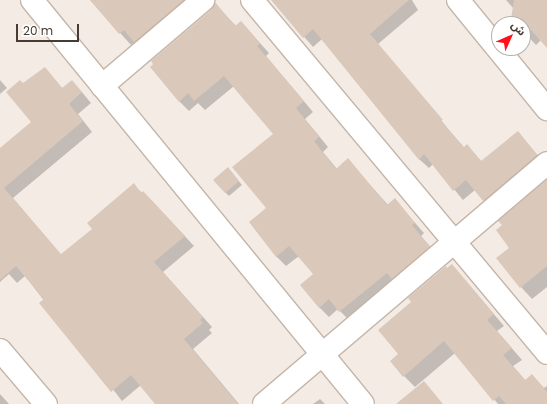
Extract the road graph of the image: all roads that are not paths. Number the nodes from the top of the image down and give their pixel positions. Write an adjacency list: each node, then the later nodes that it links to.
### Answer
1 (32, 0): 5 (street)
2 (203, 0): 5 (street)
3 (252, 0): 8 (street)
4 (458, 0): 6 (street)
5 (102, 86): 11 (street)
6 (547, 109)
7 (547, 163): 8 (street)
8 (456, 241): 10 (street); 11 (street)
9 (0, 350): 12 (street)
10 (547, 353)
11 (323, 355): 13 (street); 14 (street)
12 (46, 404)
13 (264, 404)
14 (363, 404)

